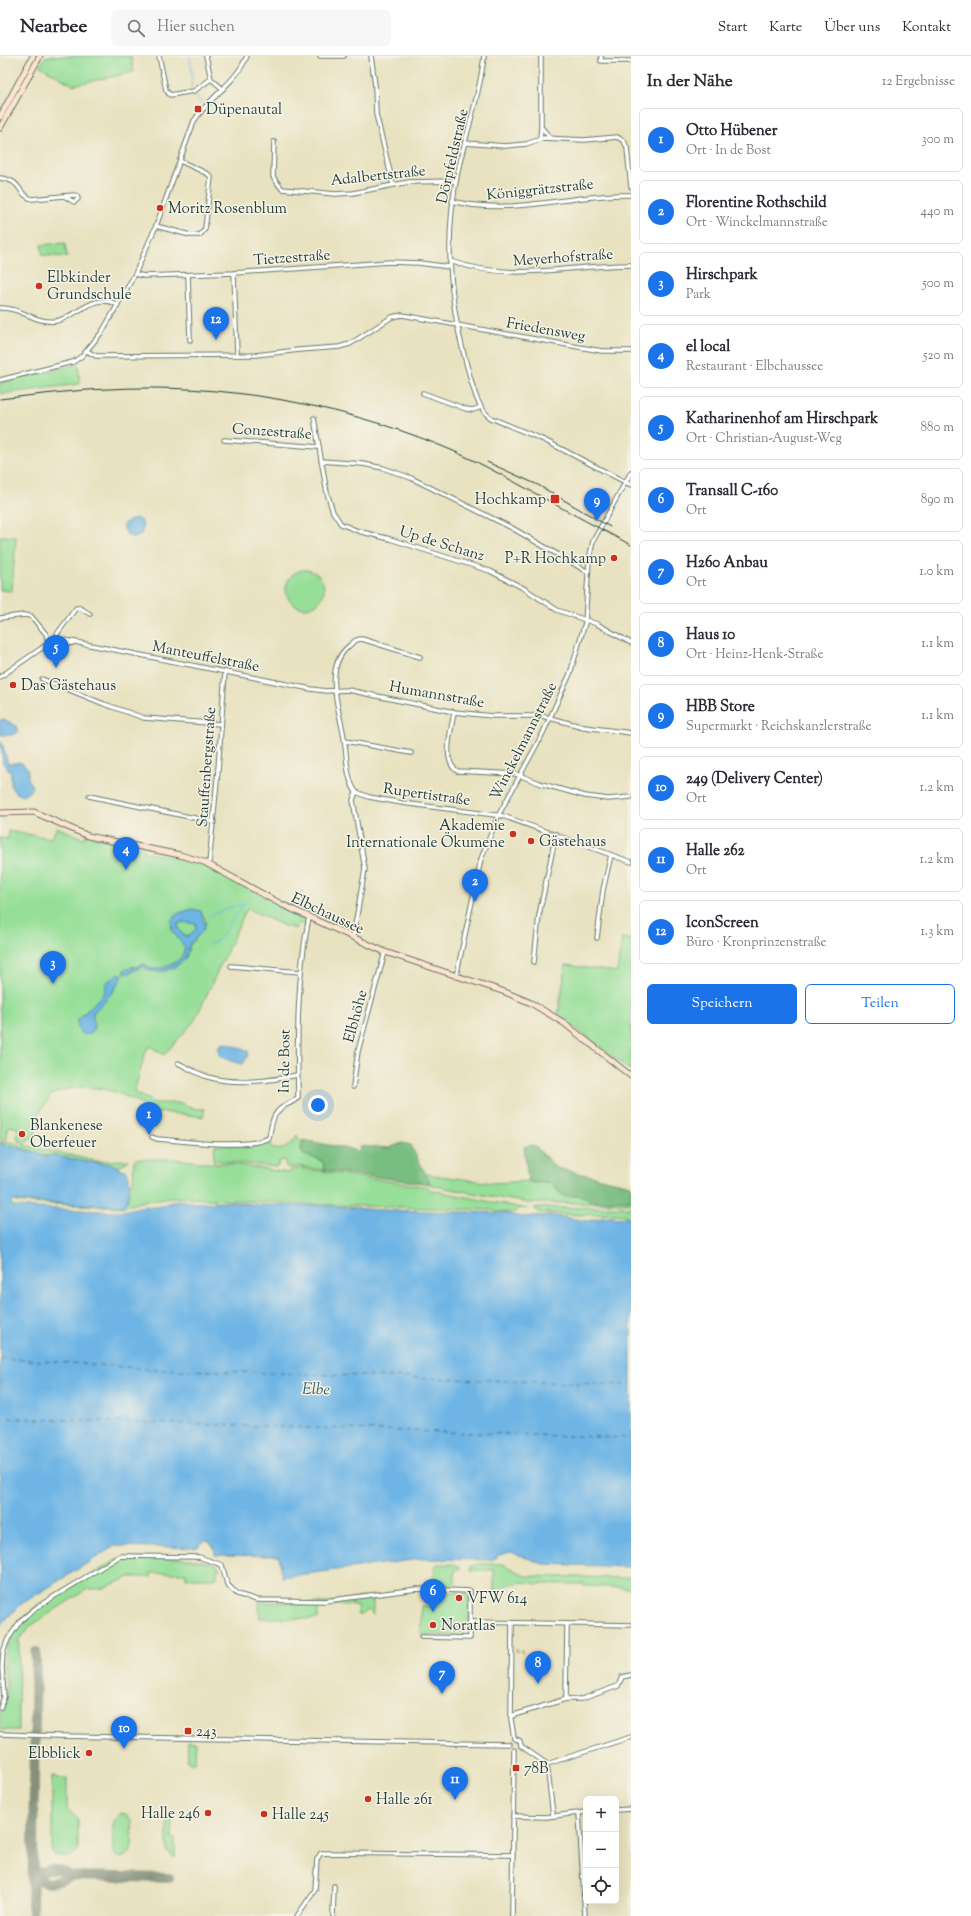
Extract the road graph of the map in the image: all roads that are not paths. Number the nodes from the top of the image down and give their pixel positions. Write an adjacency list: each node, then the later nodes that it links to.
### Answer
1 (33, 56): 15 (main road)
2 (40, 56): 16 (main road)
3 (159, 56): 13 (street)
4 (206, 56): 13 (street)
5 (247, 56): 14 (street)
6 (320, 56): 7 (street)
7 (344, 56)
8 (371, 56): 25 (street)
9 (484, 56): 21 (street, Dörpfeldstraße)
10 (541, 56): 17 (street)
11 (601, 56): 12 (street)
12 (631, 60)
13 (211, 79): 14 (street)
14 (223, 89): 22 (street)
15 (0, 117)
16 (0, 128)
17 (542, 128): 18 (street); 19 (street)
18 (540, 138): 19 (street); 21 (street)
19 (550, 138): 26 (street)
20 (274, 142): 25 (street, Adalbertstraße)
21 (465, 143): 24 (street, Dörpfeldstraße)
22 (180, 161): 30 (street); 30 (street)
23 (0, 178): 28 (street)
24 (456, 181): 25 (street, Adalbertstraße); 29 (street, Dörpfeldstraße)
25 (393, 184)
26 (631, 187)
27 (631, 195): 29 (street, Königgrätzstraße)
28 (64, 196)
29 (452, 201): 31 (street, Dörpfeldstraße)
30 (156, 226): 35 (street)
31 (450, 260): 32 (street, Meyerhofstraße); 33 (street, Dörpfeldstraße)
32 (631, 265)
33 (450, 267): 34 (street, Tietzestraße); 39 (street, Dörpfeldstraße)
34 (234, 273): 36 (street, Tietzestraße); 43 (street)
35 (135, 274): 36 (street, Tietzestraße); 37 (street)
36 (188, 275): 40 (street)
37 (118, 305): 38 (street); 41 (street)
38 (0, 308)
39 (456, 324): 42 (street, Friedensweg); 43 (street, Friedensweg); 46 (street, Dörpfeldstraße)
40 (190, 340)
41 (87, 351): 43 (street, Friedensweg); 44 (street)
42 (631, 351)
43 (237, 354)
44 (0, 380)
45 (423, 392): 46 (street)
46 (481, 407): 52 (street)
47 (314, 418): 49 (street, Up de Schanz)
48 (224, 440): 49 (street, Conzestraße)
49 (319, 447): 50 (street, Up de Schanz)
50 (321, 461): 54 (street); 57 (street, Up de Schanz)
51 (631, 472): 52 (street, Winckelmannstraße)
52 (625, 481): 53 (street); 54 (street, Winckelmannstraße)
53 (631, 485)
54 (588, 572): 57 (street, Winckelmannstraße)
55 (90, 614): 58 (street)
56 (0, 618): 60 (street)
57 (586, 620): 59 (street, Up de Schanz); 67 (street, Winckelmannstraße)
58 (57, 643): 60 (street, Manteuffelstraße); 62 (street, Manteuffelstraße)
59 (631, 643)
60 (49, 645): 63 (street, Manteuffelstraße)
61 (420, 656): 65 (street)
62 (225, 672): 65 (street, Manteuffelstraße); 68 (street, Stauffenbergstraße)
63 (0, 677)
64 (42, 679): 68 (street)
65 (334, 691): 66 (street, Humannstraße); 70 (street)
66 (454, 712): 67 (street, Humannstraße); 72 (street)
67 (550, 717): 69 (street, Humannstraße); 72 (street, Winckelmannstraße)
68 (221, 724): 78 (street, Stauffenbergstraße)
69 (631, 733)
70 (345, 741): 71 (street); 73 (street)
71 (411, 752)
72 (519, 775): 75 (street); 77 (street, Winckelmannstraße)
73 (356, 792): 77 (street, Rupertistraße); 84 (street)
74 (89, 796): 78 (street)
75 (631, 797)
76 (0, 813): 82 (main road, Elbchaussee)
77 (498, 816): 79 (street, Rupertistraße); 90 (street, Winckelmannstraße)
78 (214, 822): 82 (street, Stauffenbergstraße)
79 (556, 834): 80 (street, Rupertistraße); 87 (street)
80 (612, 855): 81 (street, Rupertistraße); 85 (street)
81 (631, 862)
82 (209, 864): 83 (main road, Elbchaussee)
83 (309, 917): 84 (main road, Elbchaussee); 89 (street, In de Bost)
84 (353, 937): 86 (main road, Elbchaussee)
85 (597, 938)
86 (385, 952): 90 (main road, Elbchaussee); 94 (street, Elbhöhe)
87 (534, 962)
88 (231, 966): 89 (street)
89 (300, 972): 92 (street, In de Bost)
90 (456, 977): 93 (main road, Elbchaussee)
91 (178, 1063): 92 (street)
92 (297, 1075): 95 (street, In de Bost)
93 (631, 1076)
94 (353, 1087)
95 (152, 1137)
96 (470, 1622): 97 (street); 100 (street); 105 (street)
97 (512, 1623): 98 (street); 101 (street)
98 (567, 1624): 99 (street); 104 (street)
99 (631, 1624)
100 (421, 1637)
101 (511, 1651): 102 (street); 106 (street)
102 (517, 1652)
103 (631, 1675): 104 (street)
104 (566, 1699): 106 (street)
105 (0, 1708)
106 (511, 1716): 109 (street)
107 (0, 1734): 110 (street)
108 (631, 1737): 113 (street)
109 (514, 1738): 110 (street); 111 (street)
110 (508, 1744): 112 (street)
111 (521, 1746): 112 (street); 113 (street)
112 (514, 1750): 119 (street)
113 (547, 1764): 118 (street)
114 (631, 1809): 115 (street)
115 (619, 1810)
116 (583, 1812): 117 (street)
117 (579, 1813): 118 (street); 125 (street)
118 (553, 1815): 119 (street)
119 (513, 1816): 120 (street)
120 (513, 1855): 122 (street); 124 (street)
121 (334, 1886): 123 (street)
122 (297, 1916)
123 (333, 1916)
124 (512, 1916)
125 (586, 1916)

